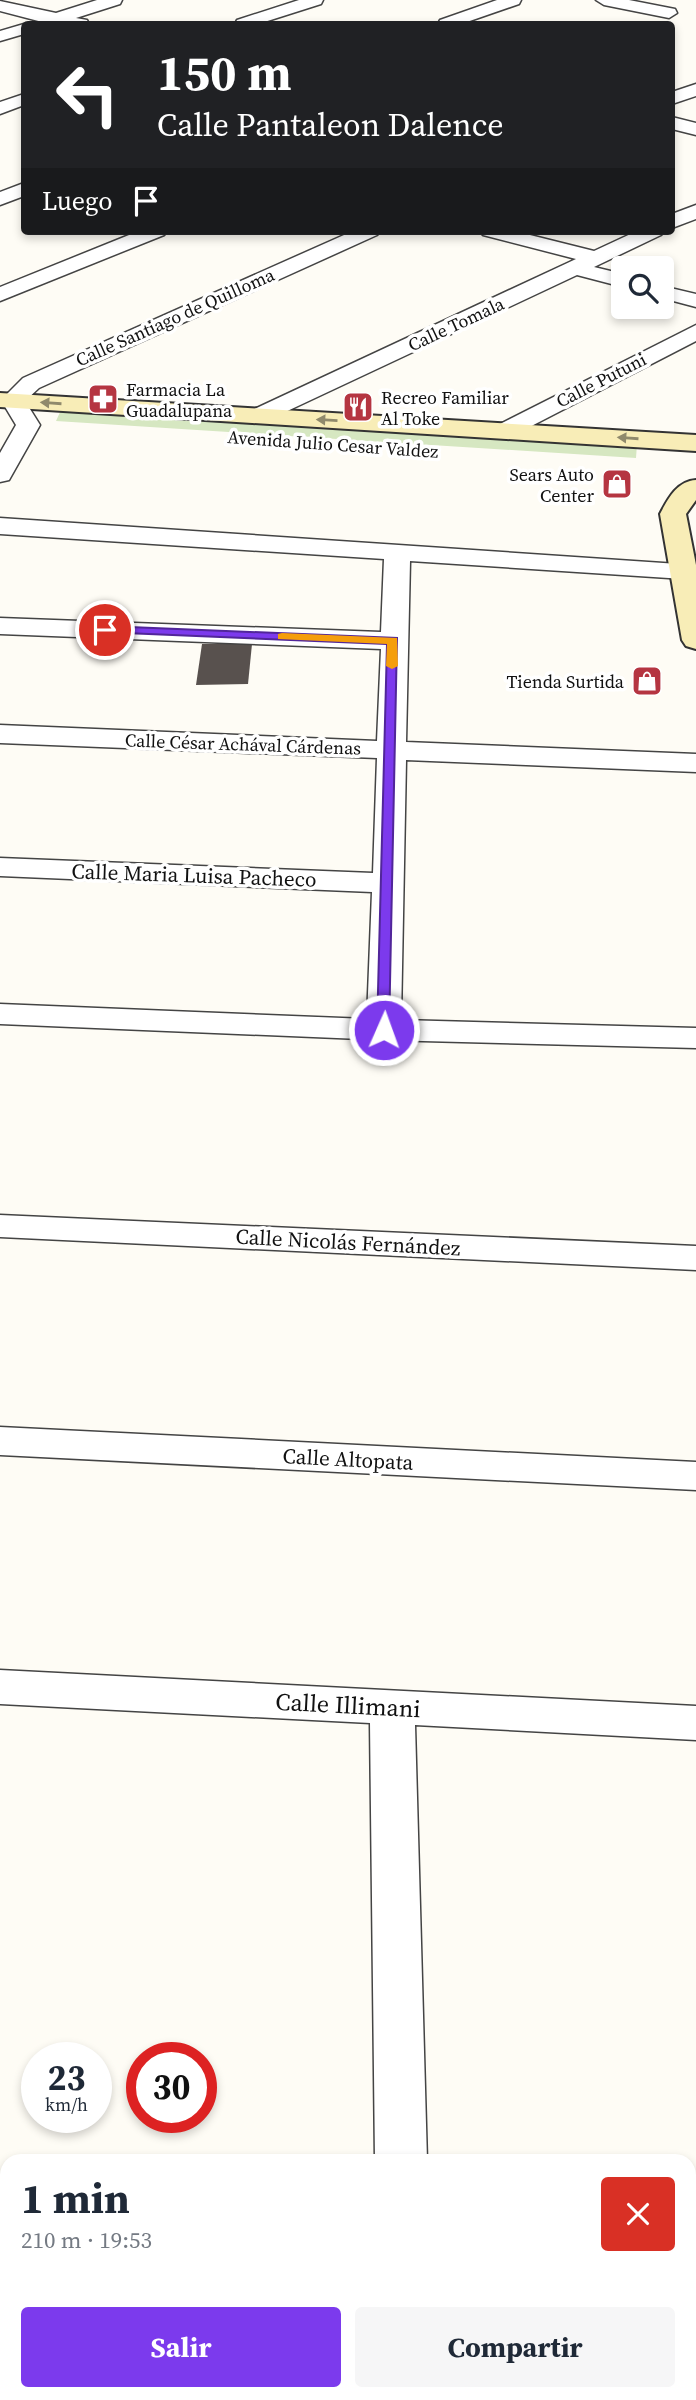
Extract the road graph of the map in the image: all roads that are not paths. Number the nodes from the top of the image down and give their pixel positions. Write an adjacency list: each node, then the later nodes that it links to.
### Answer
1 (114, 0): 8 (street)
2 (315, 0): 11 (street)
3 (513, 0): 12 (street)
4 (604, 0): 7 (street)
5 (0, 6): 8 (street)
6 (687, 6): 7 (street)
7 (669, 13): 13 (street)
8 (56, 19): 9 (street); 10 (street)
9 (49, 21)
10 (66, 21)
11 (252, 21)
12 (454, 21)
13 (649, 21)
14 (21, 30): 15 (street)
15 (0, 36)
16 (696, 89): 17 (street)
17 (675, 98)
18 (21, 100): 19 (street)
19 (0, 108)
20 (675, 124): 21 (street)
21 (696, 129)
22 (21, 191): 23 (street)
23 (0, 199)
24 (696, 211): 25 (street)
25 (675, 221)
26 (147, 235): 33 (street)
27 (361, 235): 37 (street, Calle Santiago de Quilloma)
28 (506, 235): 30 (street)
29 (645, 235): 30 (street, Calle Tomala)
30 (596, 258): 31 (street, Calle Tomala)
31 (575, 268): 32 (street); 38 (street, Calle Tomala)
32 (611, 278)
33 (0, 295)
34 (674, 295): 35 (street)
35 (696, 301)
36 (696, 332): 41 (street, Calle Putuni)
37 (6, 400): 38 (main road, Avenida Julio Cesar Valdez, one-way to 37); 40 (street)
38 (258, 416): 41 (main road, Avenida Julio Cesar Valdez, one-way to 38)
39 (0, 423): 40 (main road, Avenida Julio Cesar Valdez)
40 (28, 425): 43 (street); 44 (main road, Avenida Julio Cesar Valdez)
41 (506, 430): 42 (main road, Avenida Julio Cesar Valdez, one-way to 41)
42 (696, 443): 44 (main road)
43 (0, 475)
44 (682, 479): 47 (main road)
45 (0, 526): 46 (street)
46 (397, 554): 47 (street); 50 (street)
47 (684, 571): 49 (main road)
48 (0, 626): 50 (street)
49 (696, 640)
50 (393, 641): 52 (street)
51 (0, 734): 52 (street, Calle César Achával Cárdenas)
52 (390, 750): 53 (street, Calle César Achával Cárdenas); 55 (street)
53 (696, 763)
54 (0, 867): 55 (street, Calle Maria Luisa Pacheco)
55 (389, 883): 57 (street)
56 (0, 1014): 57 (street)
57 (384, 1030): 58 (street)
58 (696, 1038)
59 (0, 1226): 60 (street, Calle Nicolás Fernández)
60 (696, 1258)
61 (0, 1441): 62 (street, Calle Altopata)
62 (696, 1476)
63 (0, 1687): 64 (street, Calle Illimani)
64 (391, 1708): 65 (street, Calle Illimani); 66 (street)
65 (696, 1723)
66 (401, 2154)

